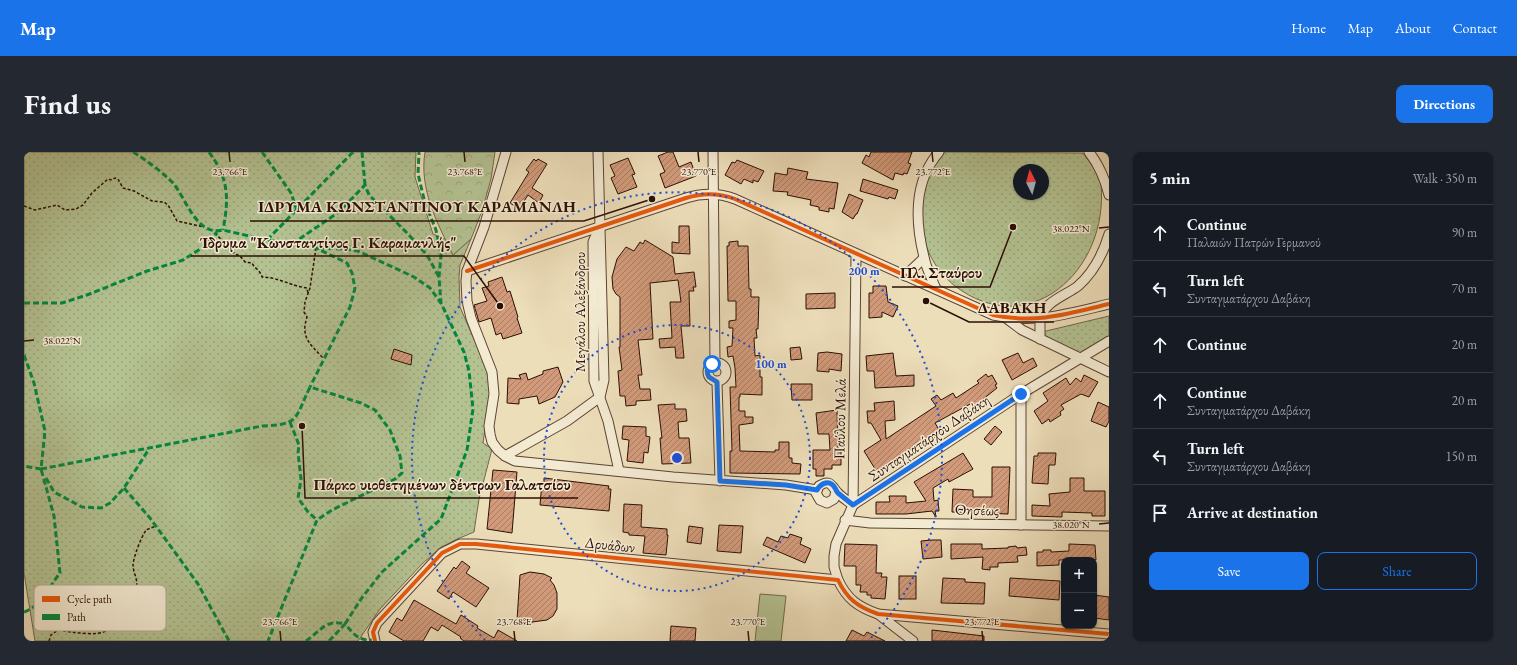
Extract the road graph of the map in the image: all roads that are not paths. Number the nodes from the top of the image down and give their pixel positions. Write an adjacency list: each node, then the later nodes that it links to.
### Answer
1 (506, 152): 12 (street)
2 (598, 152): 8 (street, Μεγάλου Αλεξάνδρου)
3 (713, 152): 6 (street)
4 (939, 152): 11 (street)
5 (1089, 152): 7 (street)
6 (713, 194): 8 (street); 10 (street); 21 (street)
7 (1109, 195)
8 (599, 228): 12 (street); 25 (street, Μεγάλου Αλεξάνδρου)
9 (1109, 234): 17 (street)
10 (856, 255): 13 (street); 31 (street, Παύλου Μελά)
11 (924, 258): 13 (street); 14 (street)
12 (467, 271): 26 (street)
13 (905, 276): 14 (street)
14 (936, 289): 16 (street)
15 (1109, 304): 17 (street)
16 (1006, 318): 17 (street); 18 (street)
17 (1040, 319): 18 (street)
18 (1040, 339): 20 (street)
19 (1109, 341): 20 (street, Συνταγματάρχου Δαβάκη)
20 (1080, 359): 22 (street); 24 (street, Συνταγματάρχου Δαβάκη)
21 (715, 363): 23 (street); 23 (street)
22 (1109, 372)
23 (717, 382): 28 (street)
24 (1021, 394): 31 (street, Συνταγματάρχου Δαβάκη); 33 (street)
25 (600, 397): 26 (street); 27 (street, Μεγάλου Αλεξάνδρου)
26 (505, 456): 27 (street)
27 (618, 471): 28 (street)
28 (720, 481): 29 (street)
29 (817, 490): 30 (street); 30 (street)
30 (836, 492): 31 (street)
31 (853, 505): 32 (street, Παύλου Μελά)
32 (845, 520): 33 (street, Θησέως); 35 (street, Παύλου Μελά)
33 (1021, 525): 34 (street, Θησέως)
34 (1109, 526)
35 (838, 580): 36 (street); 38 (street, Δρυάδων)
36 (878, 614): 37 (street); 39 (street)
37 (1109, 634)
38 (375, 641)
39 (913, 641)

